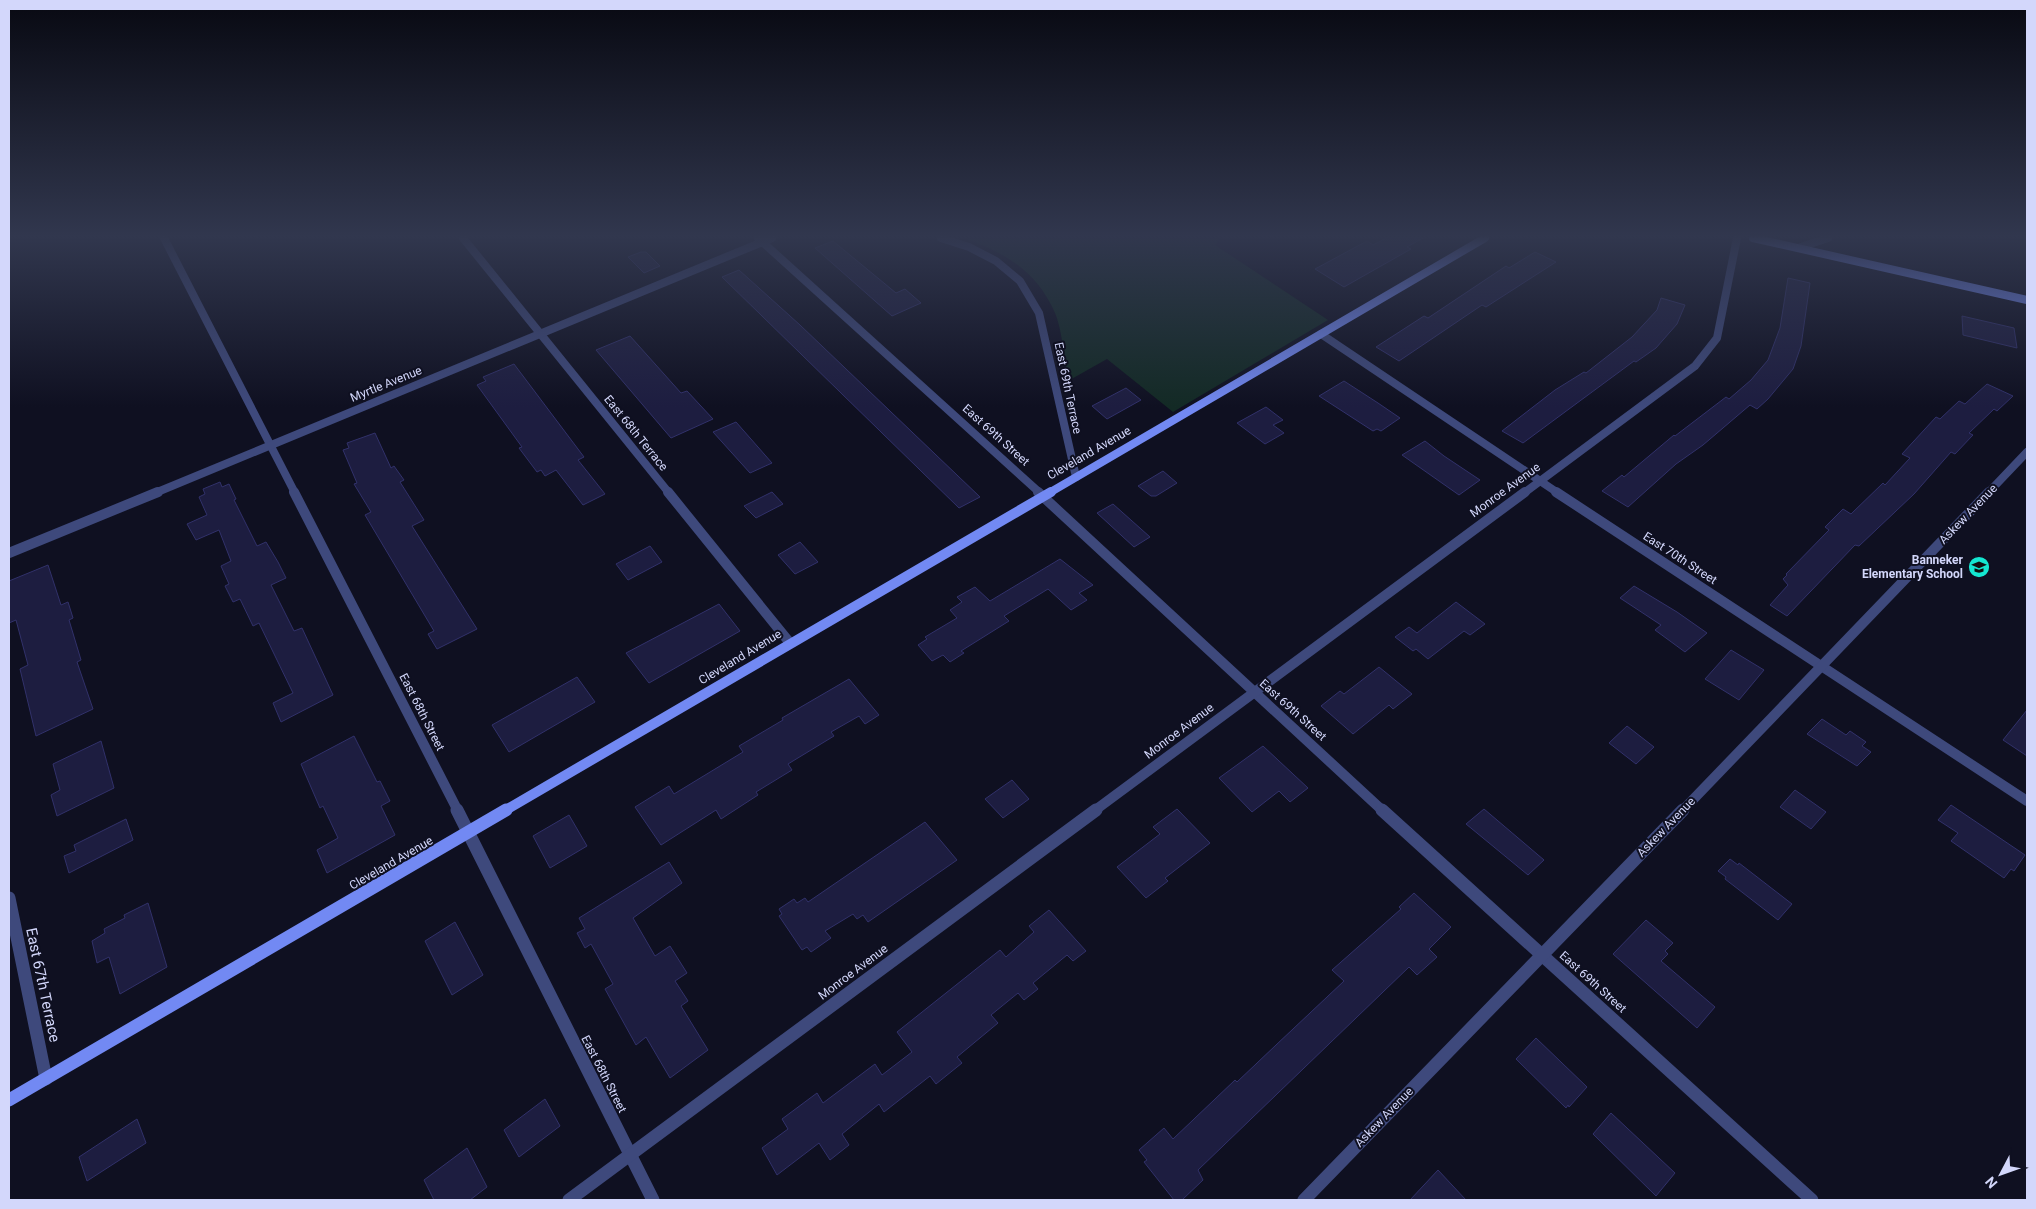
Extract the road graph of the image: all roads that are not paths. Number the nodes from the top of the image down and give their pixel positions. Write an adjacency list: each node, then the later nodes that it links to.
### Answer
1 (193, 294): 12 (street, East 68th Street)
2 (508, 294): 11 (street, East 68th Terrace)
3 (635, 294): 11 (street, Myrtle Avenue)
4 (824, 294): 16 (street, East 69th Street)
5 (1028, 294): 14 (street, East 69th Terrace)
6 (1389, 294): 10 (main road, Cleveland Avenue)
7 (1726, 294): 15 (street, Monroe Avenue)
8 (2002, 294): 9 (main road)
9 (2027, 300)
10 (1321, 334): 14 (main road, Cleveland Avenue); 15 (street, East 70th Street)
11 (540, 335): 12 (street, Myrtle Avenue); 18 (street, East 68th Terrace)
12 (270, 445): 17 (street, Myrtle Avenue); 22 (street, East 68th Street)
13 (2027, 452): 19 (street, Askew Avenue)
14 (1076, 477): 16 (main road, Cleveland Avenue)
15 (1540, 481): 19 (street, East 70th Street); 20 (street, Monroe Avenue)
16 (1042, 496): 18 (main road, Cleveland Avenue); 20 (street, East 69th Street)
17 (9, 552)
18 (790, 643): 22 (main road, Cleveland Avenue)
19 (1823, 666): 21 (street, East 70th Street); 24 (street, Askew Avenue)
20 (1253, 693): 24 (street, East 69th Street); 27 (street, Monroe Avenue)
21 (2027, 801)
22 (469, 833): 25 (main road, Cleveland Avenue); 27 (street, East 68th Street)
23 (9, 898): 25 (street, East 67th Terrace)
24 (1542, 954): 30 (street, Askew Avenue); 31 (street, East 69th Street)
25 (46, 1079): 26 (main road, Cleveland Avenue)
26 (9, 1100)
27 (630, 1155): 28 (street, Monroe Avenue); 29 (street, East 68th Street)
28 (569, 1200)
29 (653, 1200)
30 (1304, 1200)
31 (1812, 1200)

